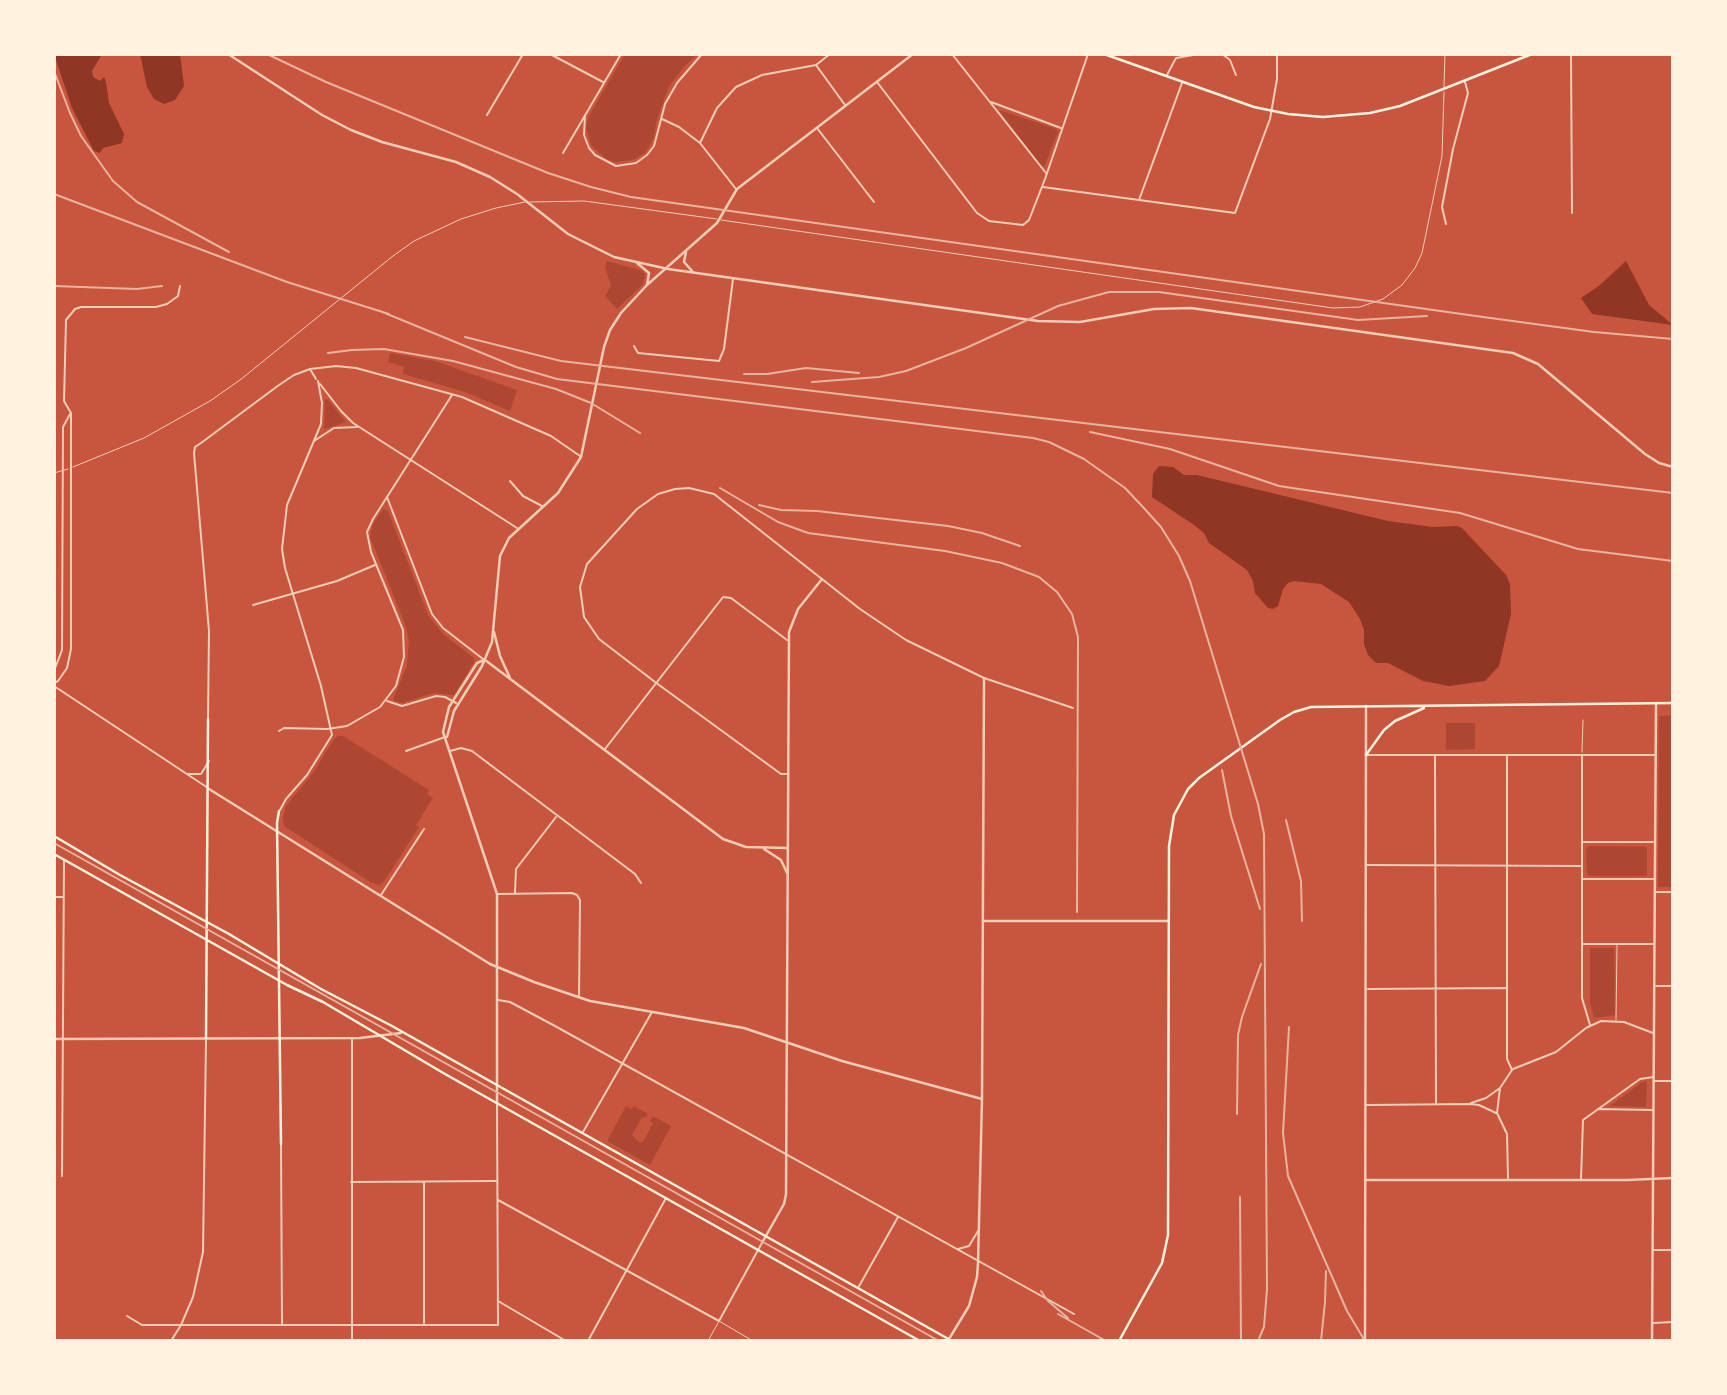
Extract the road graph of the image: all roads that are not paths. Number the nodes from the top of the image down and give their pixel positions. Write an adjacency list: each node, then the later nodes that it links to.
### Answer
1 (228, 54): 40 (street)
2 (523, 54): 29 (street)
3 (550, 54): 24 (street)
4 (621, 54): 24 (street)
5 (702, 54): 31 (street)
6 (830, 54): 18 (street)
7 (913, 54): 22 (street)
8 (952, 54): 26 (street)
9 (1088, 54): 33 (street)
10 (1104, 54): 20 (main road)
11 (1199, 54): 20 (street)
12 (1223, 54): 19 (street)
13 (1277, 54): 28 (street)
14 (1445, 54): 25 (lane)
15 (1532, 54): 17 (main road)
16 (1571, 54): 42 (street)
17 (1523, 56): 23 (main road)
18 (816, 65): 27 (street); 34 (street)
19 (1236, 75)
20 (1167, 76): 21 (main road)
21 (1183, 81): 28 (main road); 39 (street)
22 (877, 82): 27 (street); 37 (street)
23 (1465, 82): 25 (main road); 43 (street)
24 (604, 83): 30 (street)
25 (1444, 89): 28 (main road); 40 (lane)
26 (989, 101): 33 (street); 36 (street)
27 (846, 106): 32 (street)
28 (1271, 111): 39 (street)
29 (487, 116)
30 (585, 116): 31 (street); 35 (street)
31 (661, 119): 34 (street)
32 (817, 128): 38 (street); 41 (street)
33 (1062, 128): 36 (street)
34 (700, 143): 38 (street)
35 (563, 153)
36 (1047, 173): 37 (street)
37 (1041, 187): 39 (street)
38 (737, 190): 44 (street)
39 (1139, 201)
40 (528, 202): 45 (street); 61 (lane)
41 (874, 202)
42 (1572, 213)
43 (1446, 224)
44 (686, 252): 46 (street); 47 (street)
45 (637, 262): 46 (street); 49 (street)
46 (667, 269): 47 (street); 49 (street)
47 (693, 272): 48 (street)
48 (733, 278): 51 (street); 60 (street)
49 (647, 285): 58 (street)
50 (180, 286): 55 (street)
51 (634, 346)
52 (310, 369): 53 (street); 54 (street); 88 (street)
53 (317, 381): 56 (street); 57 (street)
54 (452, 394): 58 (street); 59 (street)
55 (71, 413): 61 (street); 62 (street)
56 (361, 428): 57 (street); 59 (street)
57 (313, 441): 70 (street)
58 (580, 457): 66 (street)
59 (411, 459): 65 (street); 67 (street)
60 (1673, 467)
61 (71, 468): 62 (lane); 79 (street)
62 (63, 470): 63 (lane); 75 (street)
63 (54, 473)
64 (510, 481): 66 (street)
65 (387, 497): 68 (street); 74 (street)
66 (543, 506): 67 (street)
67 (518, 528): 72 (street)
68 (376, 565): 70 (street); 80 (street)
69 (822, 579): 73 (street); 76 (street); 78 (street)
70 (293, 594): 71 (street); 90 (street)
71 (253, 605)
72 (493, 629): 74 (street); 77 (street)
73 (789, 641): 78 (street); 103 (street)
74 (484, 659): 77 (street); 81 (street); 82 (street)
75 (54, 671)
76 (984, 678): 87 (street); 131 (street)
77 (512, 681): 93 (street)
78 (655, 682): 93 (street); 103 (street)
79 (54, 684): 102 (street)
80 (387, 701): 81 (street); 90 (street)
81 (453, 701): 82 (street); 92 (street)
82 (457, 703): 92 (street)
83 (1673, 703): 84 (main road)
84 (1656, 704): 86 (main road); 97 (street)
85 (1366, 706): 86 (main road); 98 (street); 132 (main road)
86 (1426, 707): 98 (main road)
87 (1073, 708)
88 (208, 719): 101 (main road)
89 (1583, 720): 96 (lane)
90 (332, 728): 91 (street); 105 (street)
91 (279, 731)
92 (446, 737): 94 (street); 95 (street)
93 (605, 750): 112 (street)
94 (406, 751)
95 (450, 751): 106 (street); 127 (street)
96 (1582, 754): 97 (street); 100 (street); 110 (street)
97 (1656, 754): 111 (street)
98 (1366, 755): 99 (street); 116 (street)
99 (1435, 755): 100 (street); 117 (street)
100 (1507, 755): 118 (street)
101 (209, 761): 102 (street); 104 (main road)
102 (186, 774): 104 (street)
103 (788, 774): 113 (street)
104 (209, 789): 108 (street); 133 (main road)
105 (279, 811): 108 (main road)
106 (557, 815): 123 (street); 126 (street)
107 (424, 830): 128 (street)
108 (278, 832): 128 (street); 138 (main road)
109 (54, 836): 133 (main road)
110 (1582, 842): 111 (street); 119 (street)
111 (1654, 842): 122 (street)
112 (761, 847): 113 (street); 120 (street)
113 (788, 848): 120 (street)
114 (54, 854): 115 (main road)
115 (64, 859): 130 (street); 134 (main road)
116 (1366, 865): 117 (street); 145 (street)
117 (1435, 865): 118 (street); 143 (street)
118 (1506, 866): 119 (street); 144 (street)
119 (1583, 866): 121 (street)
120 (788, 875): 159 (street)
121 (1582, 879): 122 (street); 135 (street)
122 (1654, 879): 125 (street)
123 (641, 883)
124 (1673, 891): 125 (street)
125 (1654, 892): 137 (street)
126 (516, 893): 127 (street); 146 (street)
127 (497, 894): 139 (street)
128 (381, 895): 139 (street)
129 (54, 897): 130 (street)
130 (64, 897): 158 (street)
131 (983, 921): 132 (street); 166 (street)
132 (1168, 921): 217 (main road)
133 (208, 923): 134 (main road); 138 (main road)
134 (207, 940): 140 (main road); 154 (main road)
135 (1582, 944): 136 (street); 150 (street)
136 (1617, 944): 137 (street); 149 (lane)
137 (1654, 944): 141 (street)
138 (278, 962): 140 (main road); 151 (main road)
139 (498, 967): 146 (street); 147 (street)
140 (279, 980): 153 (main road); 155 (main road)
141 (1654, 986): 142 (street); 152 (street)
142 (1673, 986)
143 (1436, 988): 144 (street); 145 (street); 168 (street)
144 (1507, 988): 161 (street)
145 (1365, 989): 170 (street)
146 (579, 998): 148 (street)
147 (497, 1000): 160 (street); 164 (street)
148 (652, 1012): 159 (street); 160 (street)
149 (1616, 1020): 150 (street); 152 (street)
150 (1590, 1026): 161 (street)
151 (404, 1032): 153 (street); 164 (main road)
152 (1654, 1033): 162 (street)
153 (381, 1036): 156 (street); 167 (main road)
154 (206, 1038): 155 (street); 158 (street); 206 (street)
155 (280, 1038): 156 (street); 175 (main road)
156 (352, 1038): 184 (street)
157 (54, 1039): 158 (street)
158 (63, 1039): 177 (street)
159 (787, 1043): 166 (street); 176 (street)
160 (622, 1063): 174 (street); 176 (street)
161 (1512, 1070): 165 (street)
162 (1654, 1079): 163 (street); 171 (street); 172 (street)
163 (1673, 1082)
164 (497, 1085): 167 (street); 174 (main road)
165 (1500, 1088): 169 (street); 173 (street)
166 (982, 1099): 189 (street)
167 (497, 1103): 183 (street); 186 (main road)
168 (1436, 1104): 169 (street); 170 (street)
169 (1470, 1104): 173 (street)
170 (1365, 1105): 181 (street)
171 (1597, 1108): 172 (street); 180 (street)
172 (1654, 1110): 178 (street)
173 (1497, 1113): 182 (street)
174 (583, 1133): 190 (main road)
175 (281, 1144): 207 (street)
176 (786, 1155): 188 (street); 190 (street)
177 (62, 1176)
178 (1653, 1178): 179 (street); 180 (street); 194 (street)
179 (1673, 1178)
180 (1581, 1179): 182 (street)
181 (1365, 1180): 182 (street); 218 (street)
182 (1508, 1180)
183 (497, 1181): 185 (street); 187 (street)
184 (351, 1182): 185 (street); 208 (street)
185 (424, 1182): 205 (street)
186 (666, 1198): 192 (main road); 197 (street)
187 (497, 1199): 197 (street); 199 (street)
188 (898, 1216): 193 (street); 198 (street)
189 (979, 1230): 193 (street); 196 (street)
190 (766, 1236): 191 (street); 198 (main road)
191 (763, 1241): 192 (street)
192 (758, 1250): 202 (street); 216 (main road)
193 (956, 1250): 196 (street)
194 (1652, 1250): 195 (street); 204 (street)
195 (1673, 1250)
196 (978, 1263): 200 (street); 209 (street)
197 (626, 1270): 202 (street); 213 (street)
198 (858, 1288): 209 (main road)
199 (498, 1301): 205 (street); 212 (street)
200 (1073, 1314)
201 (127, 1316): 206 (street)
202 (719, 1321): 214 (lane); 215 (lane)
203 (1673, 1322): 204 (street)
204 (1652, 1323): 219 (street)
205 (424, 1324): 208 (street)
206 (181, 1325): 207 (street); 210 (street)
207 (280, 1325): 208 (street)
208 (352, 1325): 211 (street)
209 (950, 1340)
210 (171, 1341)
211 (352, 1341)
212 (566, 1341)
213 (588, 1341)
214 (708, 1341)
215 (753, 1341)
216 (920, 1341)
217 (1119, 1341)
218 (1365, 1341)
219 (1652, 1341)

